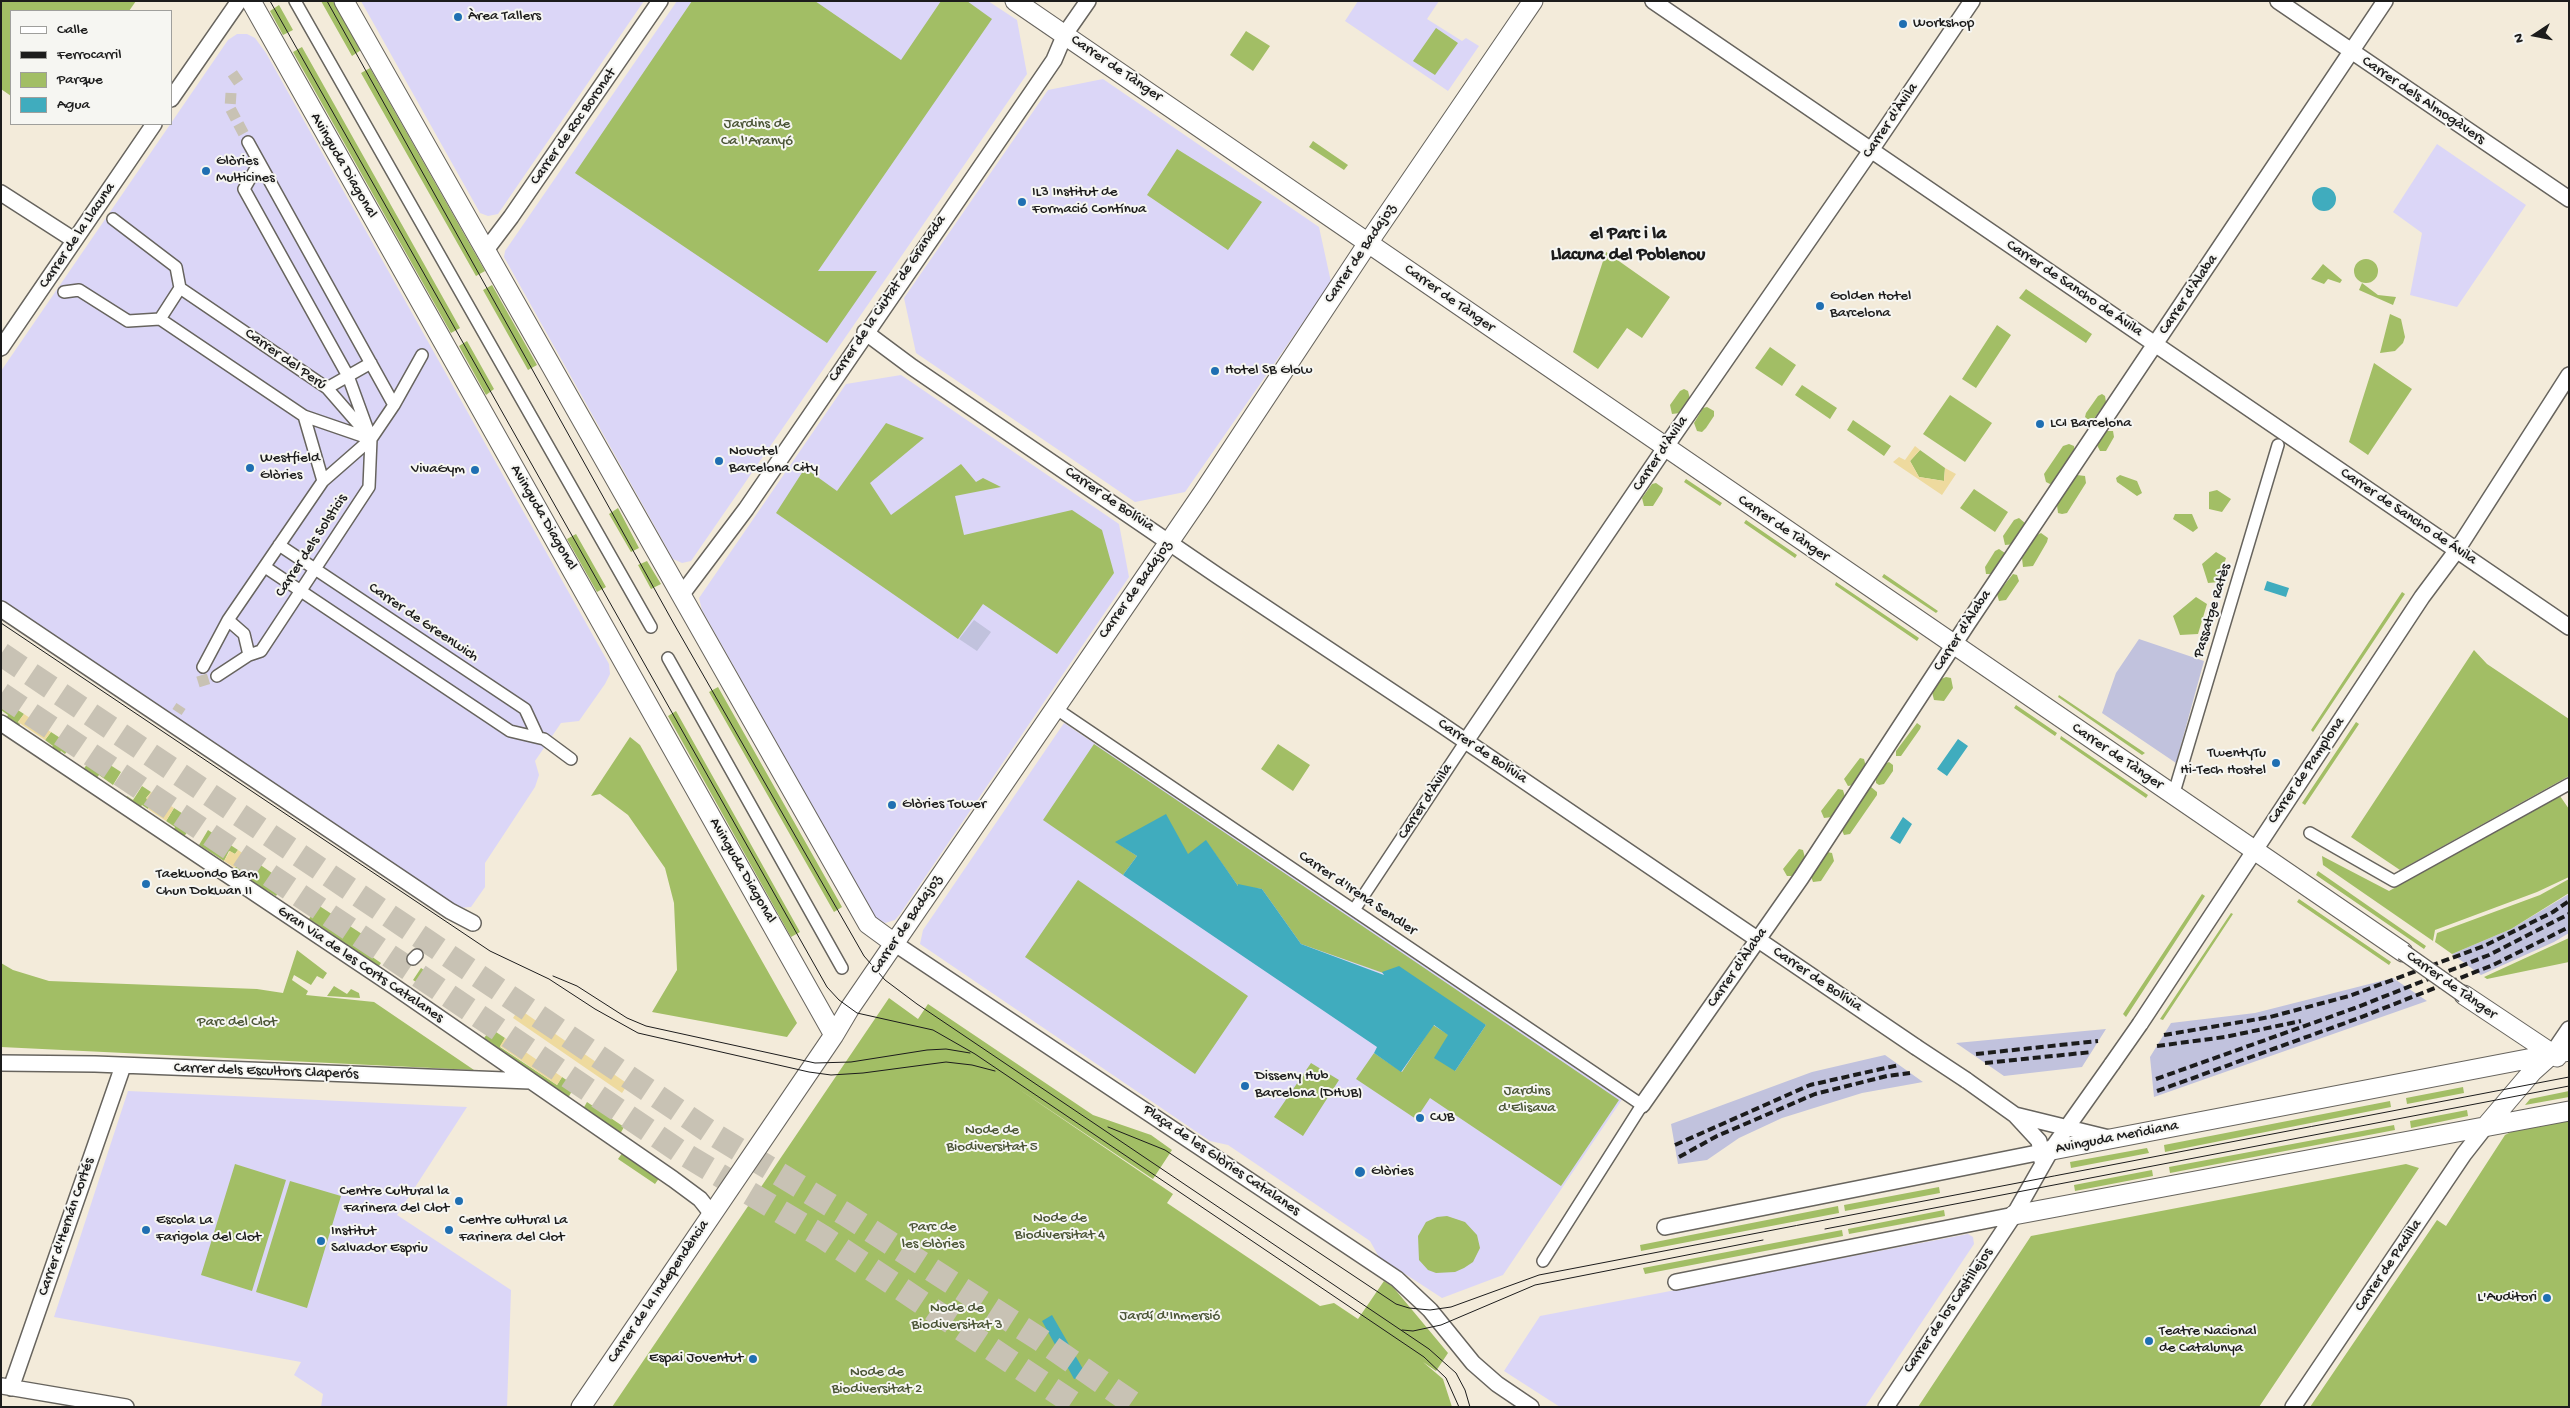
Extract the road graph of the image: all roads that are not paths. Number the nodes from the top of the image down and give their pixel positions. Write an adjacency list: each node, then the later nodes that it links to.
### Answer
1 (239, 1): 15 (street)
2 (251, 1): 76 (street, Avinguda Diagonal)
3 (295, 1): 52 (street)
4 (344, 1): 25 (street)
5 (660, 1): 25 (street, Carrer de Roc Boronat)
6 (1014, 1): 13 (street, Carrer de Tànger)
7 (1088, 1): 13 (street, Carrer de la Ciutat de Granada)
8 (1533, 1): 24 (street, Carrer de Badajoz)
9 (1653, 1): 18 (street, Carrer de Sancho de Ávila)
10 (1972, 1): 18 (street, Carrer d'Àvila)
11 (2278, 1): 14 (street, Carrer dels Almogàvers)
12 (2386, 1): 14 (street, Carrer d'Àlaba)
13 (1065, 34): 24 (street, Carrer de Tànger); 29 (street, Carrer de la Ciutat de Granada)
14 (2351, 52): 21 (street, Carrer dels Almogàvers); 30 (street, Carrer d'Àlaba)
15 (172, 97)
16 (153, 125): 23 (street, Carrer de la Llacuna)
17 (248, 142): 19 (street)
18 (1870, 151): 30 (street, Carrer de Sancho de Ávila); 41 (street, Carrer d'Àvila)
19 (259, 163): 33 (street); 35 (street)
20 (1, 192): 23 (street)
21 (2569, 199)
22 (113, 219): 26 (street)
23 (74, 240): 31 (street, Carrer de la Llacuna)
24 (1368, 243): 41 (street, Carrer de Tànger); 43 (street, Carrer de Badajoz)
25 (486, 250): 49 (street)
26 (180, 288): 28 (street); 36 (street, Carrer del Perú)
27 (64, 292): 28 (street)
28 (160, 319): 38 (street)
29 (865, 332): 43 (street, Carrer de Bolívia); 49 (street, Carrer de la Ciutat de Granada)
30 (2156, 345): 45 (street, Carrer de Sancho de Ávila); 54 (street, Carrer d'Àlaba)
31 (1, 348)
32 (422, 356): 37 (street, Carrer dels Solsticis)
33 (371, 363): 35 (street); 37 (street)
34 (2569, 375): 45 (street, Carrer de Pamplona)
35 (348, 376): 36 (street); 39 (street)
36 (326, 388): 39 (street, Carrer del Perú)
37 (394, 405): 39 (street, Carrer dels Solsticis)
38 (304, 416): 39 (street); 42 (street)
39 (371, 439): 42 (street, Carrer dels Solsticis); 47 (street, Carrer dels Solsticis)
40 (2278, 445): 65 (street, Passatge Ratès)
41 (1664, 449): 54 (street, Carrer de Tànger); 62 (street, Carrer d'Àvila)
42 (323, 481): 44 (street, Carrer dels Solsticis)
43 (1170, 542): 59 (street, Carrer de Badajoz); 62 (street, Carrer de Bolívia)
44 (280, 546): 46 (street, Carrer dels Solsticis); 47 (street, Carrer de Greenwich)
45 (2457, 550): 53 (street, Carrer de Sancho de Ávila); 67 (street, Carrer de Pamplona)
46 (265, 567): 48 (street); 51 (street, Carrer dels Solsticis)
47 (315, 569): 48 (street, Carrer dels Solsticis); 61 (street, Carrer de Greenwich)
48 (302, 590): 55 (street, Carrer dels Solsticis); 61 (street)
49 (682, 594): 71 (street)
50 (1, 609): 69 (street)
51 (228, 620): 55 (street); 57 (street, Carrer dels Solsticis)
52 (650, 627)
53 (2569, 628)
54 (1954, 644): 67 (street, Carrer de Tànger); 70 (street, Carrer d'Àlaba)
55 (249, 655): 58 (street, Carrer dels Solsticis)
56 (668, 658): 73 (street)
57 (203, 667)
58 (217, 676)
59 (1056, 708): 68 (street, Carrer d'Irena Sendler); 71 (street, Carrer de Badajoz)
60 (1, 723): 81 (street, Gran Via de les Corts Catalanes)
61 (543, 740): 63 (street)
62 (1466, 741): 68 (street, Carrer d'Àvila); 70 (street, Carrer de Bolívia)
63 (571, 759)
64 (2569, 784): 66 (street)
65 (2176, 786)
66 (2310, 833)
67 (2254, 850): 72 (street, Carrer de Tànger); 86 (street, Carrer de Pamplona, bridge)
68 (1354, 910): 82 (street, Carrer d'Irena Sendler)
69 (473, 923)
70 (1758, 940): 82 (street, Carrer d'Àlaba); 84 (street, Carrer de Bolívia, bridge)
71 (894, 943): 76 (street, Carrer de Badajoz); 96 (street, Plaça de les Glòries Catalanes)
72 (2402, 952): 74 (street, Carrer de Tànger, bridge)
73 (842, 968)
74 (2464, 995): 77 (street, Carrer de Tànger)
75 (2569, 1029): 77 (street)
76 (834, 1035): 89 (street, Carrer de Badajoz)
77 (2560, 1053): 79 (street, Carrer de Tànger); 85 (street); 87 (street, Avinguda Meridiana)
78 (1, 1063): 80 (street, Carrer dels Escultors Claperós)
79 (2569, 1064)
80 (123, 1066): 81 (street, Carrer dels Escultors Claperós); 95 (street, Carrer d'Hernán Cortés)
81 (530, 1081): 90 (street, Gran Via de les Corts Catalanes)
82 (1642, 1105): 93 (street, Carrer d'Àlaba)
83 (2569, 1111): 85 (street)
84 (2015, 1115): 86 (street, Carrer de Bolívia); 88 (street)
85 (2486, 1126): 91 (street); 101 (street, Carrer de Padilla)
86 (2067, 1128): 87 (street, Carrer de Bolívia); 88 (street, Carrer de Pamplona)
87 (2113, 1139): 88 (street, Avinguda Meridiana)
88 (2045, 1156): 91 (street, Carrer de Pamplona); 92 (street, Avinguda Meridiana)
89 (736, 1178): 90 (street, Carrer de la Independència)
90 (712, 1214): 98 (street, Carrer de la Independència)
91 (2014, 1215): 94 (street); 100 (street, Carrer de los Castillejos)
92 (1665, 1227)
93 (1543, 1262)
94 (1676, 1282)
95 (6, 1387): 97 (street)
96 (1513, 1402): 99 (street, Plaça de les Glòries Catalanes)
97 (126, 1407)
98 (581, 1407)
99 (1531, 1407)
100 (1886, 1407)
101 (2293, 1407)

